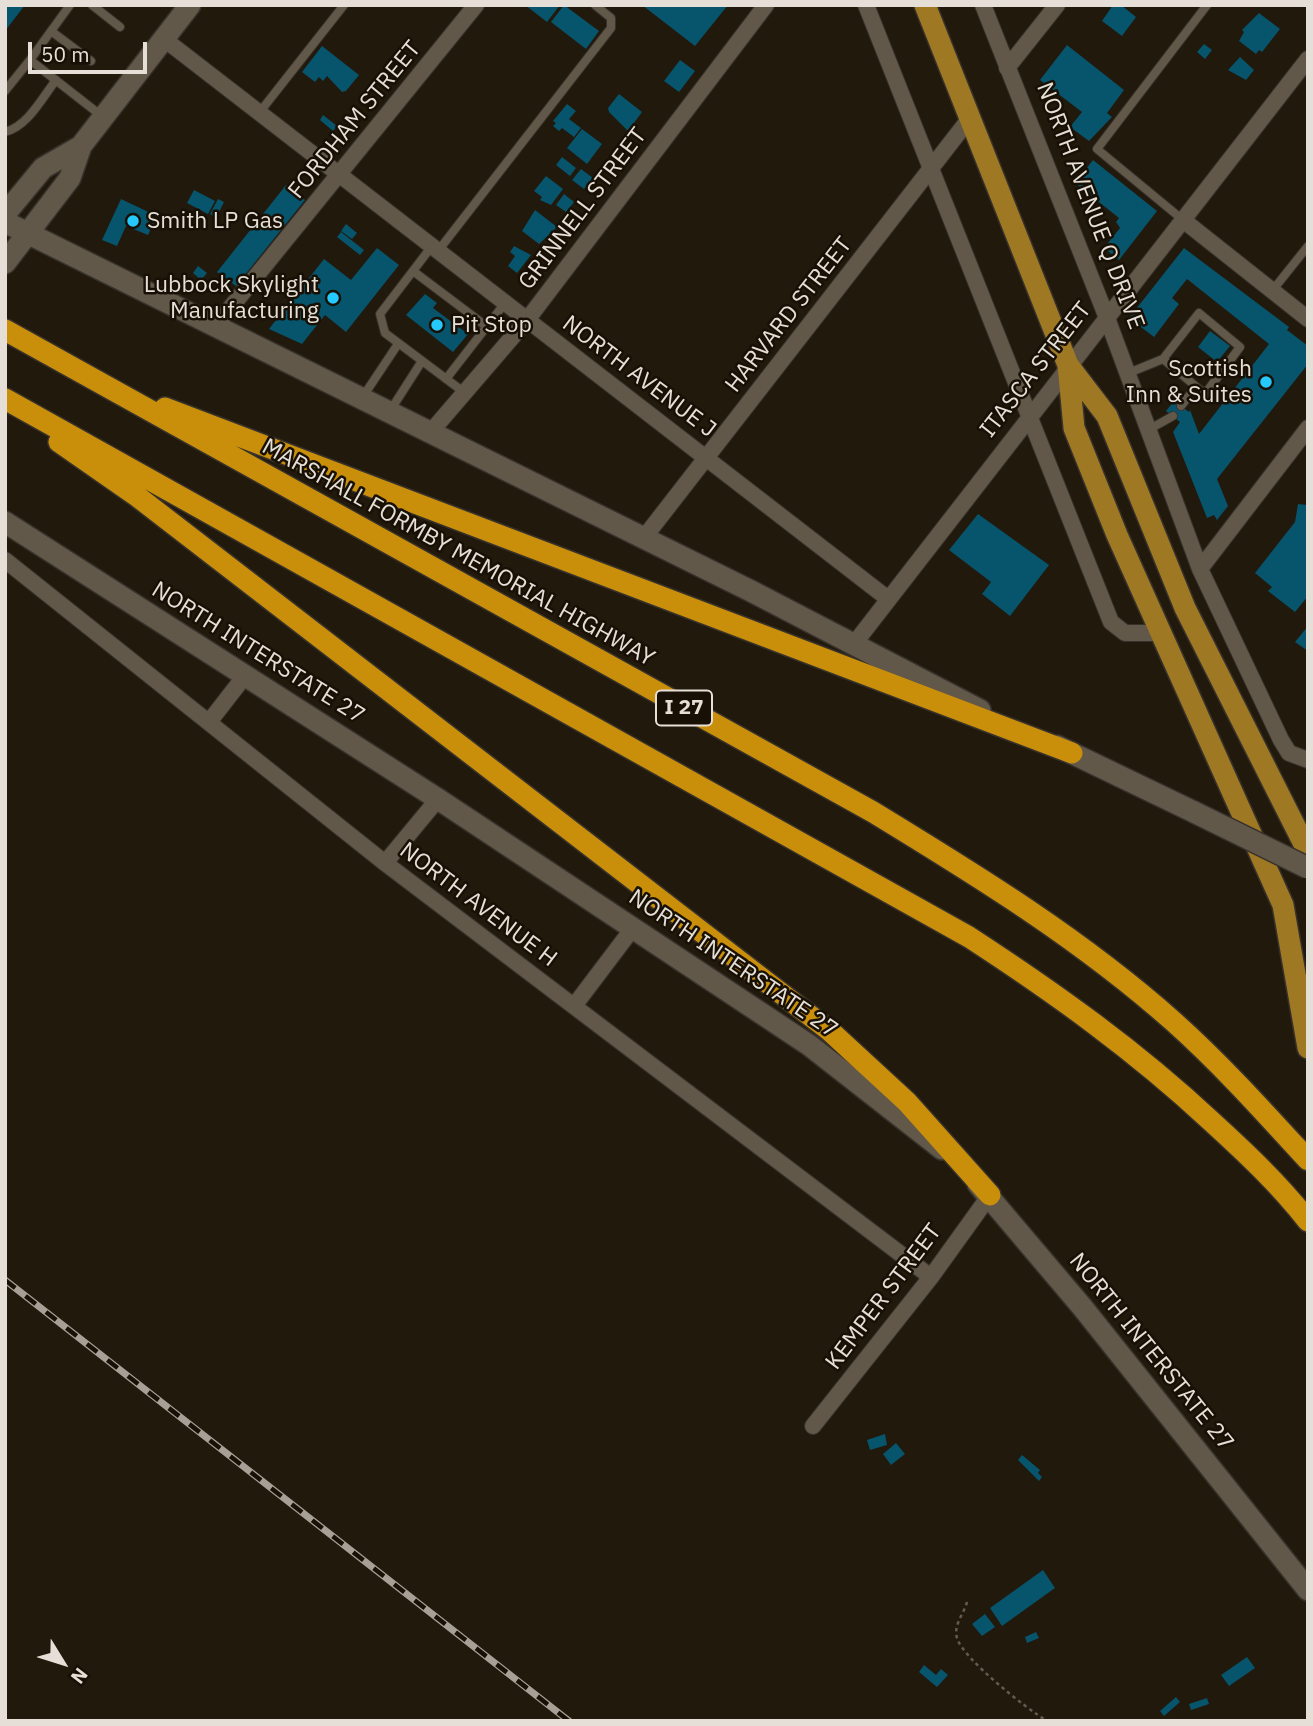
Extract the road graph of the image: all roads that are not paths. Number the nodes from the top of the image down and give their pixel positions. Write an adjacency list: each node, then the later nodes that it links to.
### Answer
1 (70, 5): 14 (lane)
2 (92, 5): 13 (lane)
3 (190, 5): 15 (main road)
4 (344, 5): 22 (lane)
5 (476, 5): 28 (street, FORDHAM STREET)
6 (595, 5): 34 (lane)
7 (766, 5): 41 (street, GRINNELL STREET)
8 (866, 5): 27 (street)
9 (925, 5): 24 (main road)
10 (983, 5): 19 (street, NORTH AVENUE Q DRIVE)
11 (1057, 5): 19 (street)
12 (1207, 5): 30 (lane)
13 (120, 27)
14 (51, 31): 17 (lane); 18 (lane)
15 (164, 39): 22 (street, NORTH AVENUE J); 23 (main road)
16 (1308, 59): 30 (street, ITASCA STREET)
17 (30, 60): 20 (lane); 21 (lane)
18 (91, 61)
19 (1007, 68): 39 (street, NORTH AVENUE Q DRIVE)
20 (56, 80): 23 (lane); 25 (lane)
21 (5, 91)
22 (259, 113): 28 (street, NORTH AVENUE J)
23 (103, 117): 26 (main road)
24 (970, 118): 27 (street, HARVARD STREET); 48 (main road)
25 (5, 132)
26 (81, 146): 29 (main road); 32 (main road)
27 (931, 170): 59 (street); 64 (street, HARVARD STREET)
28 (340, 176): 34 (street, NORTH AVENUE J); 43 (street, FORDHAM STREET)
29 (5, 214)
30 (1183, 220): 37 (street); 39 (street, ITASCA STREET)
31 (5, 222): 32 (main road)
32 (28, 234): 35 (main road); 43 (main road)
33 (1308, 246): 37 (lane)
34 (435, 249): 36 (lane); 38 (street, NORTH AVENUE J)
35 (5, 263)
36 (413, 271): 42 (lane); 45 (lane)
37 (1272, 291): 40 (street)
38 (505, 303): 41 (street, NORTH AVENUE J); 42 (lane)
39 (1107, 318): 48 (street, ITASCA STREET); 49 (street, NORTH AVENUE Q DRIVE)
40 (1308, 319)
41 (527, 320): 53 (street, GRINNELL STREET); 64 (street, NORTH AVENUE J)
42 (486, 326): 50 (lane)
43 (214, 328): 55 (main road)
44 (5, 330): 51 (highway, MARSHALL FORMBY MEMORIAL HIGHWAY / I 27)
45 (398, 344): 47 (lane); 55 (lane)
46 (1163, 359): 49 (lane); 52 (lane); 52 (lane)
47 (422, 361): 50 (lane); 58 (lane)
48 (1068, 365): 59 (street, ITASCA STREET); 70 (main road); 77 (main road)
49 (1126, 374): 62 (street, NORTH AVENUE Q DRIVE)
50 (446, 379): 53 (lane)
51 (102, 385): 74 (highway); 83 (highway, MARSHALL FORMBY MEMORIAL HIGHWAY / I 27)
52 (1196, 387): 57 (lane)
53 (465, 393): 63 (street, GRINNELL STREET)
54 (5, 399): 85 (highway, I 27)
55 (361, 400): 58 (main road)
56 (5, 405): 84 (highway)
57 (1181, 406)
58 (388, 414): 63 (main road)
59 (1030, 415): 69 (street, ITASCA STREET); 70 (street)
60 (1173, 416): 62 (lane)
61 (1308, 428): 68 (street)
62 (1147, 431): 68 (street, NORTH AVENUE Q DRIVE)
63 (429, 434): 66 (main road)
64 (706, 457): 66 (street, HARVARD STREET); 69 (street, NORTH AVENUE J)
65 (5, 522): 72 (main road, NORTH INTERSTATE 27)
66 (643, 539): 71 (main road)
67 (5, 560): 73 (street, NORTH AVENUE H)
68 (1200, 569): 75 (street, NORTH AVENUE Q DRIVE)
69 (887, 598): 71 (street, ITASCA STREET)
70 (1160, 633): 82 (main road)
71 (854, 644): 74 (main road)
72 (244, 677): 73 (street); 76 (main road, NORTH INTERSTATE 27)
73 (209, 722): 78 (street, NORTH AVENUE H)
74 (1072, 753): 79 (main road, bridge)
75 (1308, 760)
76 (438, 799): 78 (street); 80 (main road, NORTH INTERSTATE 27)
77 (1308, 852)
78 (386, 863): 81 (street, NORTH AVENUE H)
79 (1308, 868)
80 (634, 928): 81 (street); 84 (main road, NORTH INTERSTATE 27)
81 (574, 1006): 86 (street, NORTH AVENUE H)
82 (1308, 1048)
83 (1308, 1160)
84 (990, 1195): 86 (street, KEMPER STREET); 88 (main road, NORTH INTERSTATE 27)
85 (1308, 1221)
86 (930, 1277): 87 (street, KEMPER STREET)
87 (813, 1426)
88 (1308, 1590)

